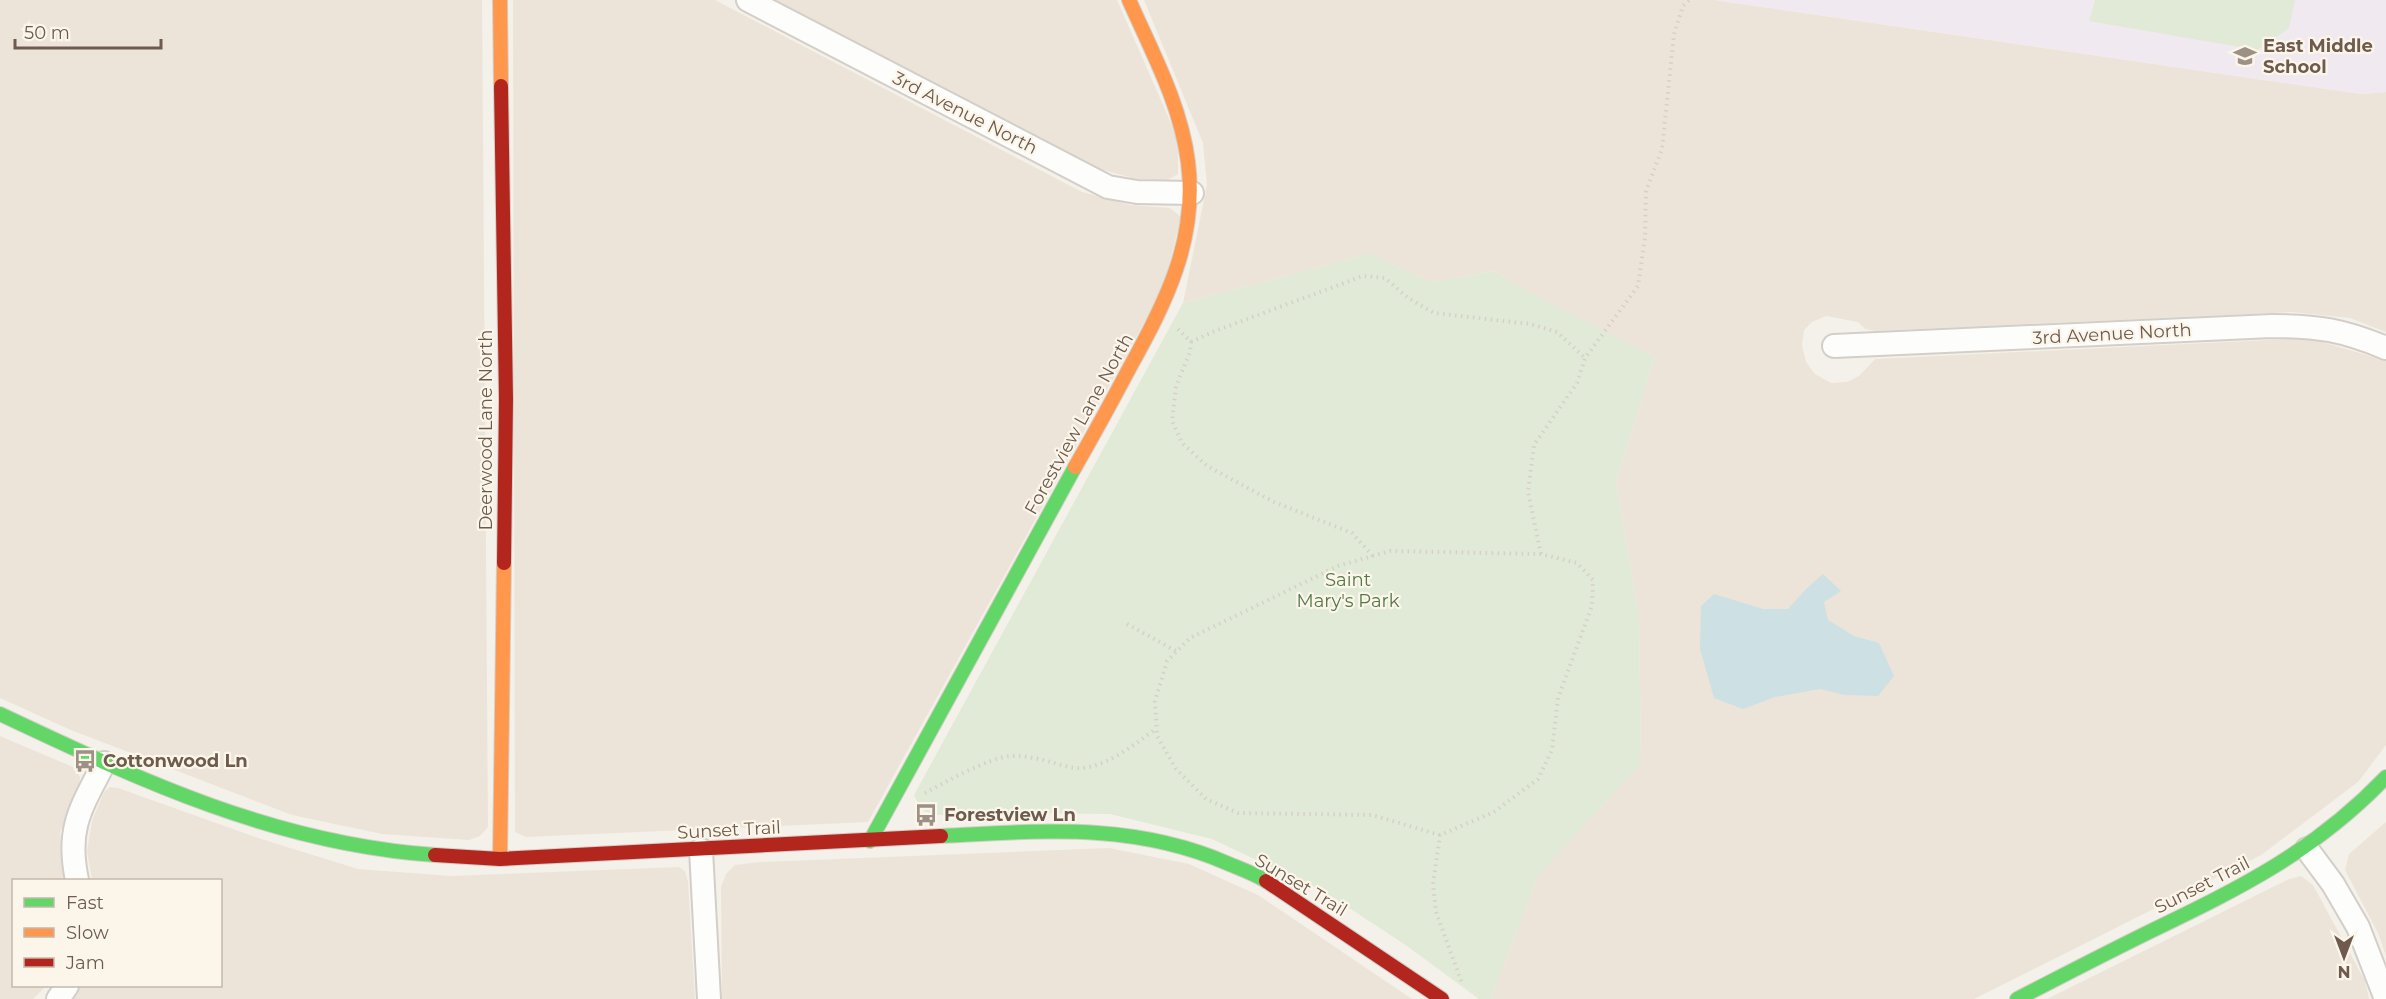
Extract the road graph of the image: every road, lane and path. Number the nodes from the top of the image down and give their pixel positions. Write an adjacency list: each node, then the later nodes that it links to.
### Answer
1 (500, 0): 24 (street, Deerwood Lane North)
2 (748, 0): 5 (street, 3rd Avenue North)
3 (1129, 0): 5 (street, Forestview Lane North)
4 (1689, 0): 10 (path)
5 (1192, 193): 6 (street, Forestview Lane North)
6 (1161, 311): 7 (path); 21 (street, Forestview Lane North)
7 (1191, 342): 10 (path); 12 (path)
8 (1834, 346): 9 (street, 3rd Avenue North)
9 (2386, 348)
10 (1585, 358): 11 (path)
11 (1541, 554): 12 (path); 20 (path)
12 (1373, 556): 14 (path)
13 (1127, 624): 14 (path)
14 (1176, 651): 16 (path)
15 (0, 714): 17 (street, Sunset Trail)
16 (1156, 729): 19 (path); 20 (path)
17 (104, 763): 24 (street, Sunset Trail); 25 (street)
18 (2386, 777): 22 (street, Sunset Trail)
19 (922, 794)
20 (1440, 835): 26 (path)
21 (870, 841): 23 (street, Sunset Trail); 28 (street, Sunset Trail)
22 (2307, 849): 29 (street, Sunset Trail); 30 (street)
23 (701, 850): 24 (street, Sunset Trail); 27 (street)
24 (500, 859)
25 (77, 879)
26 (1463, 987)
27 (709, 999)
28 (1442, 999)
29 (2017, 999)
30 (2386, 999)

